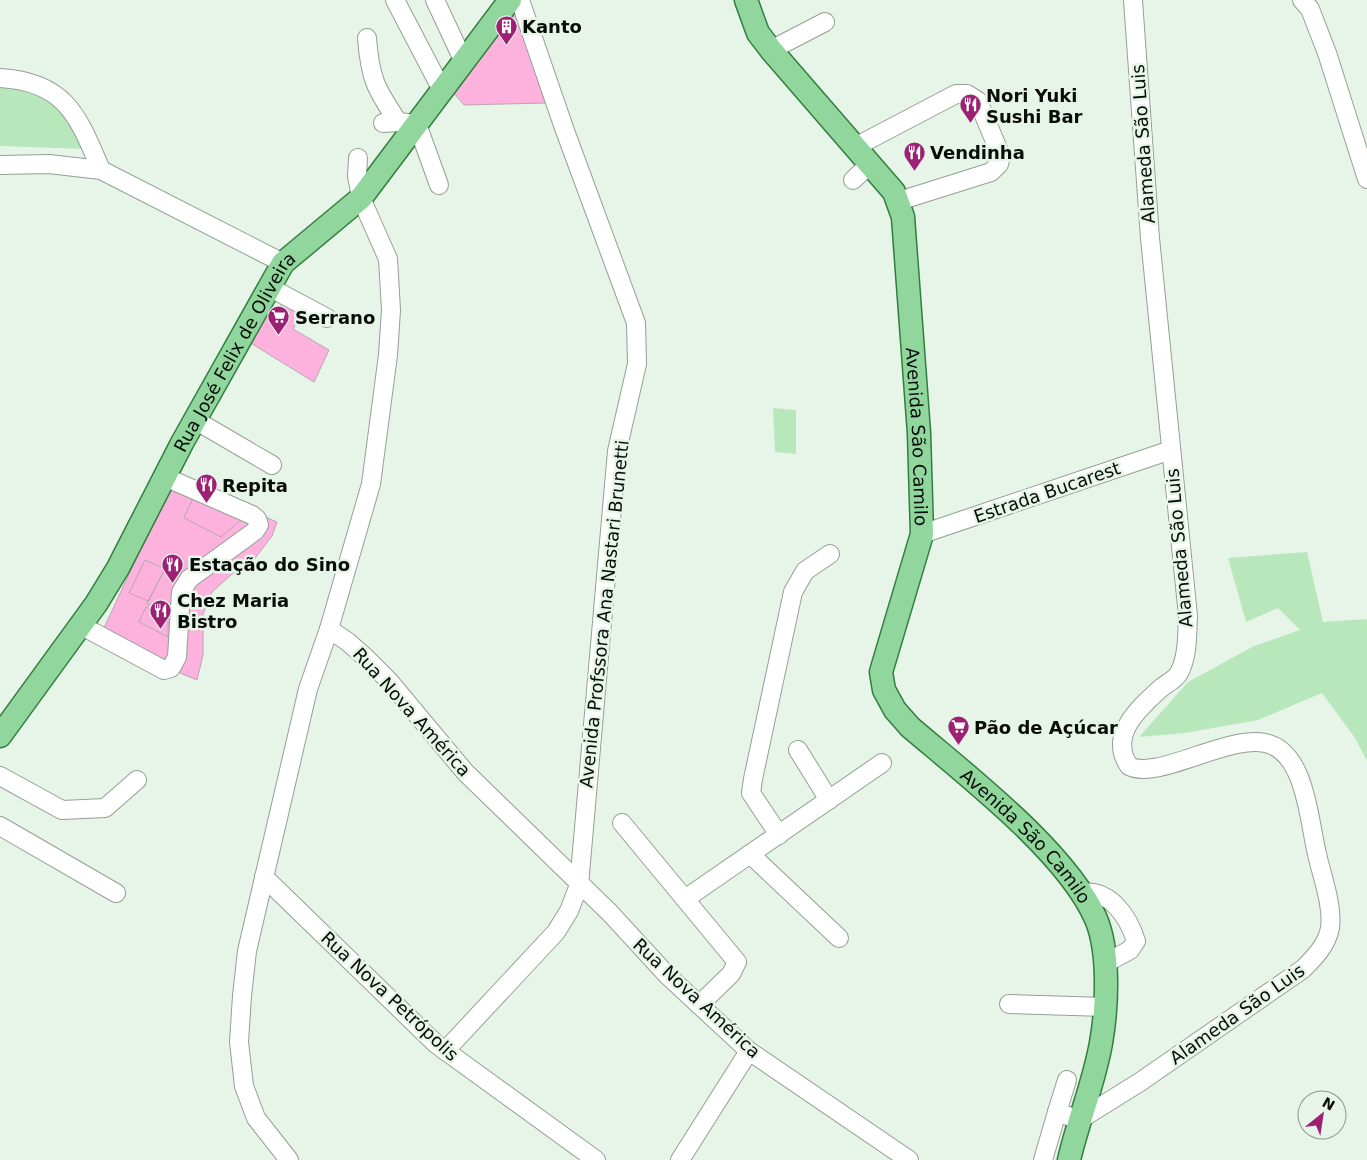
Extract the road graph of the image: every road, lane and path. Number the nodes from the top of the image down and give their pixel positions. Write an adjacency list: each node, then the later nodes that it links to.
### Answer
1 (394, 0): 13 (street)
2 (435, 0): 11 (street)
3 (510, 0): 11 (main road, Rua José Felix de Oliveira)
4 (520, 0): 47 (street, Avenida Profssora Ana Nastari Brunetti)
5 (746, 0): 10 (main road)
6 (1132, 0): 29 (street, Alameda São Luis)
7 (1302, 0): 20 (street)
8 (825, 22): 10 (street)
9 (367, 38): 14 (street)
10 (770, 50): 15 (main road)
11 (464, 62): 13 (main road, Rua José Felix de Oliveira)
12 (0, 78): 19 (street)
13 (442, 90): 14 (main road, Rua José Felix de Oliveira)
14 (399, 123): 22 (street); 23 (main road, Rua José Felix de Oliveira)
15 (855, 146): 17 (main road); 24 (street)
16 (358, 158): 23 (street)
17 (870, 164): 21 (street); 24 (main road)
18 (0, 165): 19 (street)
19 (101, 170): 25 (street)
20 (1367, 179)
21 (853, 180)
22 (439, 185)
23 (361, 198): 25 (main road, Rua José Felix de Oliveira); 35 (street)
24 (900, 201): 32 (main road, Avenida São Camilo)
25 (283, 263): 26 (main road, Rua José Felix de Oliveira)
26 (269, 287): 27 (street); 28 (main road, Rua José Felix de Oliveira)
27 (326, 318)
28 (194, 420): 30 (street); 31 (main road, Rua José Felix de Oliveira)
29 (1171, 450): 32 (street, Estrada Bucarest); 60 (street, Alameda São Luis)
30 (272, 465)
31 (165, 476): 34 (main road, Rua José Felix de Oliveira); 34 (street)
32 (922, 534): 49 (main road, Avenida São Camilo)
33 (830, 554): 44 (street)
34 (82, 626): 36 (main road, Rua José Felix de Oliveira)
35 (329, 629): 46 (street); 47 (street, Rua Nova América)
36 (0, 736)
37 (798, 750): 41 (street)
38 (882, 763): 41 (street)
39 (0, 776): 40 (street)
40 (137, 780)
41 (828, 800): 44 (street)
42 (622, 823): 50 (street)
43 (0, 826): 48 (street)
44 (779, 834): 45 (street)
45 (750, 854): 50 (street); 51 (street)
46 (264, 877): 56 (street, Rua Nova Petrópolis); 61 (street)
47 (579, 885): 54 (street, Rua Nova América); 56 (street, Avenida Profssora Ana Nastari Brunetti)
48 (116, 893)
49 (1081, 893): 52 (main road, Avenida São Camilo); 52 (street)
50 (685, 899): 54 (street)
51 (839, 938)
52 (1104, 964): 55 (main road, Avenida São Camilo)
53 (1009, 1004): 55 (street)
54 (699, 1005): 57 (street, Rua Nova América)
55 (1106, 1006): 60 (main road, Avenida São Camilo)
56 (445, 1051): 62 (street, Rua Nova Petrópolis)
57 (749, 1051): 63 (street); 64 (street, Rua Nova América)
58 (1067, 1080): 59 (street)
59 (1057, 1112): 60 (street); 65 (street)
60 (1079, 1120): 66 (main road, Avenida São Camilo)
61 (288, 1160)
62 (596, 1160)
63 (680, 1160)
64 (909, 1160)
65 (1043, 1160)
66 (1068, 1160)

